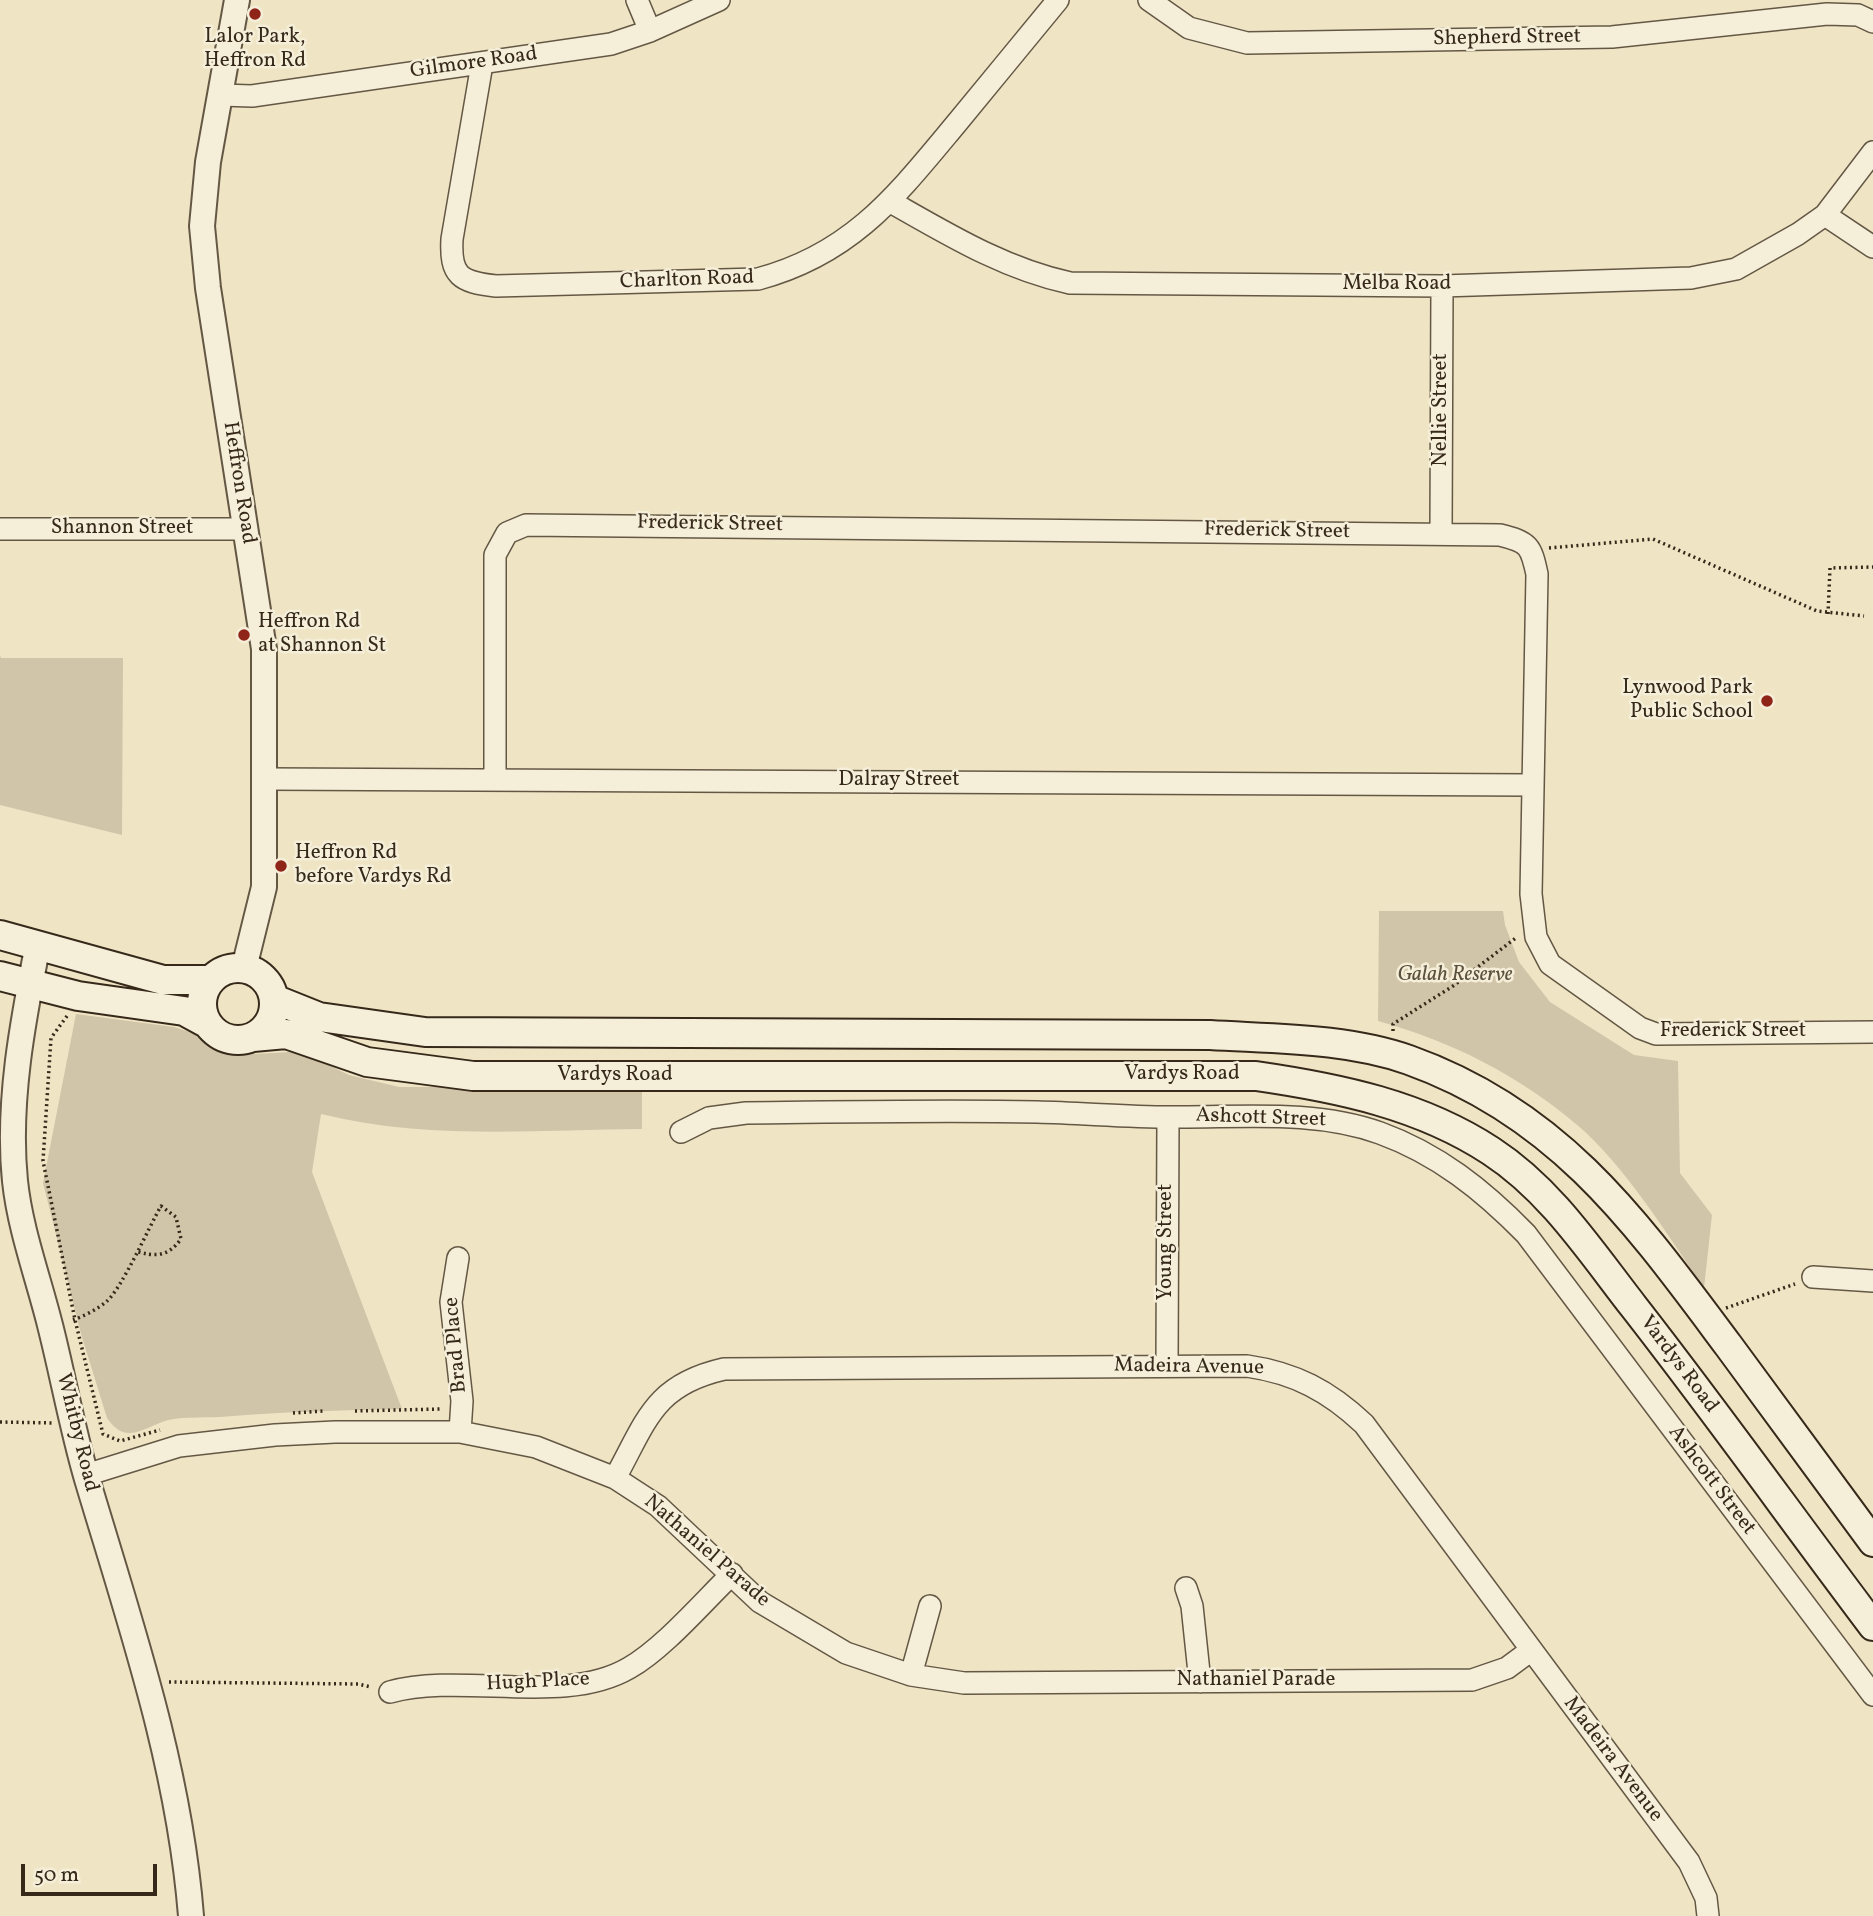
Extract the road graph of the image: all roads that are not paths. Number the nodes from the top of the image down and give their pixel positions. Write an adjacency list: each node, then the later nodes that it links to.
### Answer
1 (237, 0): 9 (street, Heffron Road)
2 (637, 0): 7 (street)
3 (719, 0): 7 (street, Gilmore Road)
4 (1058, 0): 11 (street, Charlton Road)
5 (1149, 0): 6 (street, Shepherd Street)
6 (1873, 22)
7 (650, 32): 8 (street, Gilmore Road)
8 (482, 64): 9 (street, Gilmore Road); 11 (street, Charlton Road)
9 (221, 95): 16 (street, Heffron Road)
10 (1873, 152): 12 (street, Melba Road)
11 (891, 202): 14 (street, Melba Road)
12 (1825, 215): 13 (street); 14 (street, Melba Road)
13 (1873, 247)
14 (1442, 286): 17 (street, Nellie Street)
15 (0, 529): 16 (street, Shannon Street)
16 (245, 529): 18 (street, Heffron Road)
17 (1441, 533): 19 (street, Frederick Street); 20 (street, Frederick Street)
18 (265, 779): 19 (street, Dalray Street); 23 (street, Heffron Road)
19 (495, 779): 20 (street, Dalray Street)
20 (1532, 785): 29 (street, Frederick Street)
21 (0, 935): 22 (main road)
22 (38, 944): 25 (main road); 26 (street, Whitby Road)
23 (244, 968): 25 (main road); 27 (main road)
24 (0, 976): 26 (main road)
25 (210, 981): 28 (main road)
26 (30, 983): 28 (main road); 38 (street, Whitby Road)
27 (274, 999): 30 (main road); 40 (main road, Vardys Road)
28 (208, 1024): 30 (main road)
29 (1873, 1032)
30 (253, 1037): 44 (main road, Vardys Road)
31 (1168, 1117): 32 (street, Ashcott Street); 36 (street, Young Street); 49 (street, Ashcott Street)
32 (681, 1132)
33 (458, 1258): 37 (street, Brad Place)
34 (1813, 1277): 35 (street)
35 (1873, 1281)
36 (1167, 1366): 39 (street, Madeira Avenue); 45 (street, Madeira Avenue)
37 (460, 1432): 38 (street, Nathaniel Parade); 39 (street, Nathaniel Parade)
38 (86, 1475): 50 (street, Whitby Road)
39 (615, 1478): 41 (street, Nathaniel Parade)
40 (1873, 1542)
41 (732, 1574): 46 (street, Nathaniel Parade); 48 (street, Hugh Place)
42 (1186, 1588): 47 (street)
43 (930, 1606): 46 (street)
44 (1873, 1626)
45 (1530, 1651): 47 (street, Nathaniel Parade); 51 (street, Madeira Avenue)
46 (911, 1675): 47 (street, Nathaniel Parade)
47 (1200, 1682)
48 (390, 1692)
49 (1873, 1695)
50 (191, 1916)
51 (1708, 1916)

